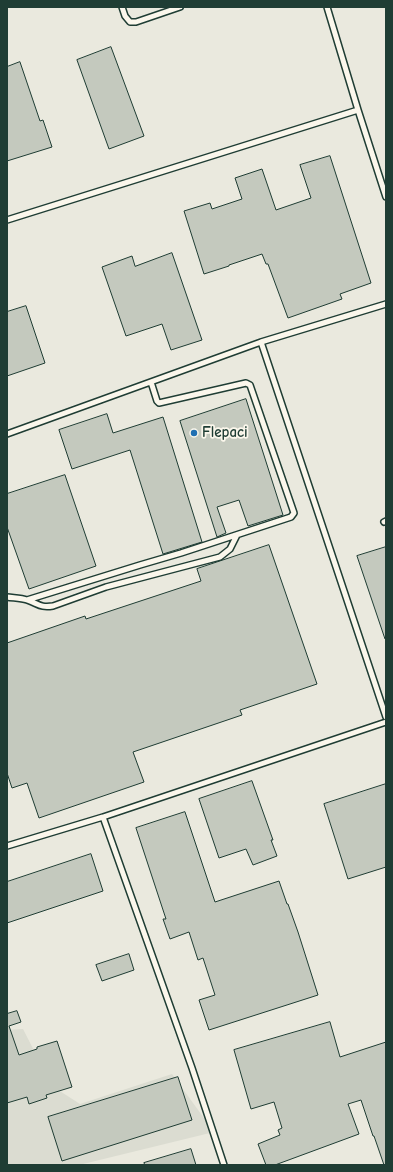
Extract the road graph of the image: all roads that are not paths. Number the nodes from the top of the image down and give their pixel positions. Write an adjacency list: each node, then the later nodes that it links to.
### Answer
1 (122, 7): 2 (lane)
2 (180, 7)
3 (327, 7): 4 (lane)
4 (358, 110): 5 (lane); 6 (lane)
5 (386, 197)
6 (7, 220)
7 (386, 304): 8 (lane)
8 (261, 342): 9 (lane); 14 (lane)
9 (151, 382): 10 (lane); 11 (lane)
10 (7, 434)
11 (237, 535): 13 (lane); 13 (lane)
12 (7, 597): 13 (lane)
13 (27, 600)
14 (386, 717)
15 (386, 722): 16 (lane)
16 (103, 817): 17 (lane); 18 (lane)
17 (7, 846)
18 (224, 1165)

